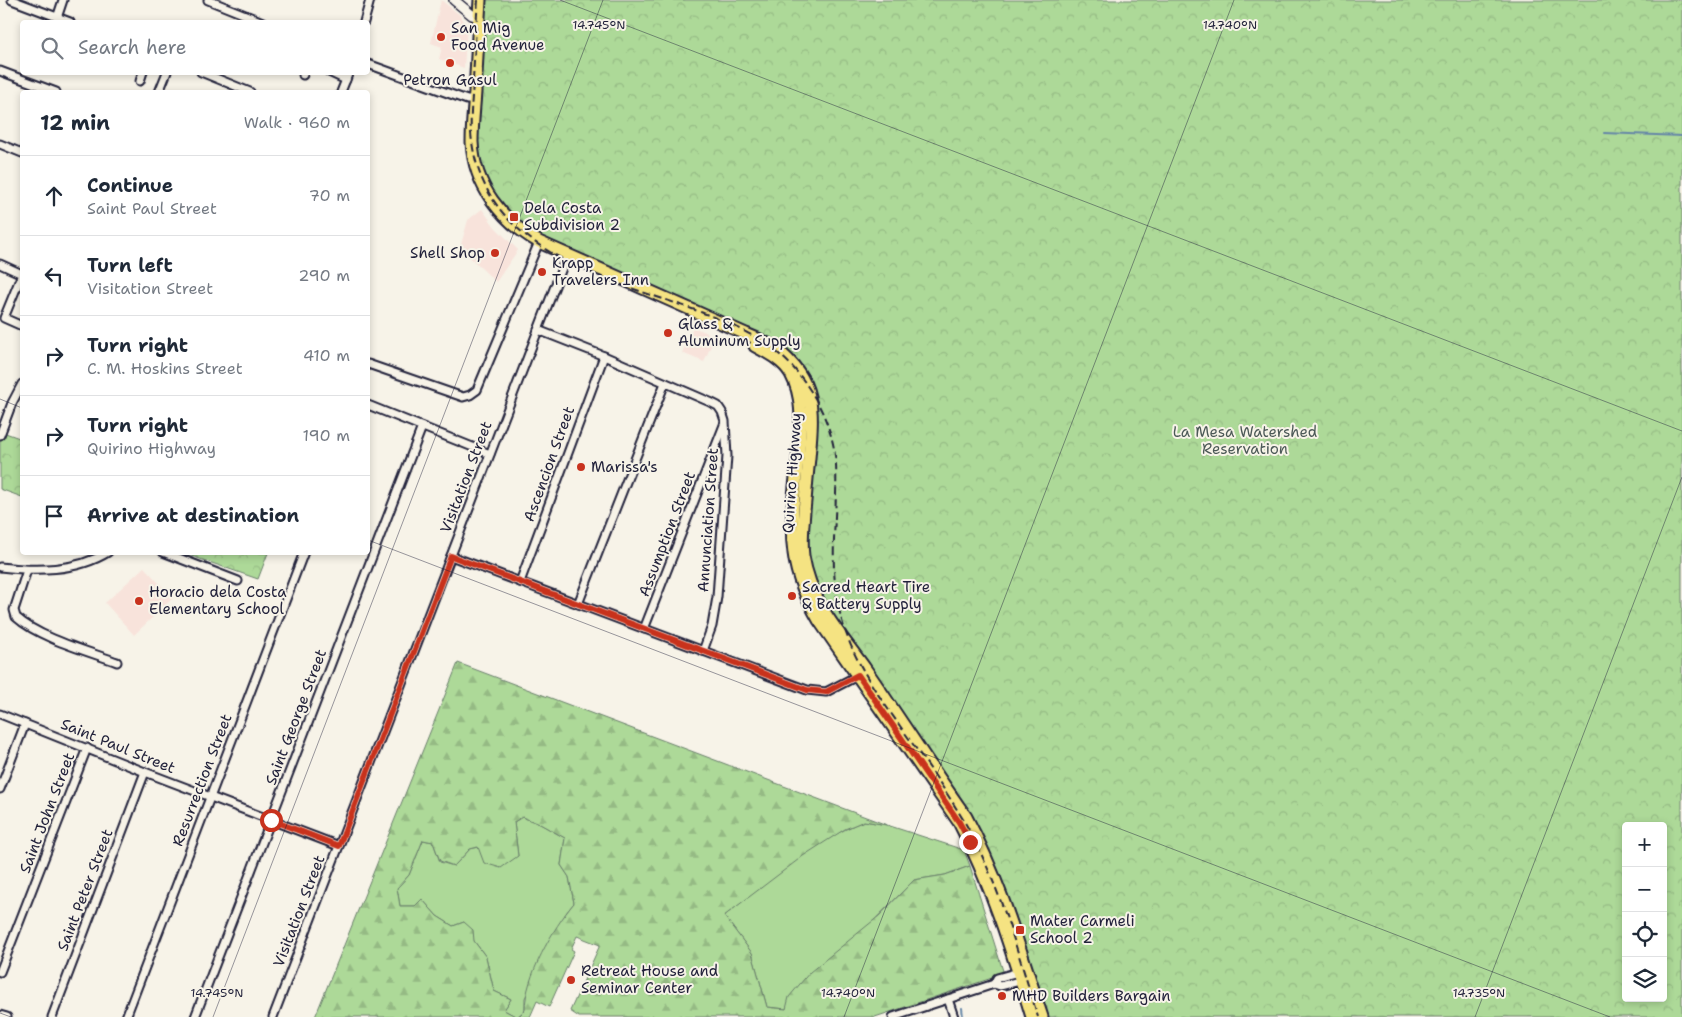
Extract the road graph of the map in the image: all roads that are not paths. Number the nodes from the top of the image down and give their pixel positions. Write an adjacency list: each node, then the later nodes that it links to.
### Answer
1 (12, 0): 9 (street)
2 (63, 0): 9 (street)
3 (208, 0): 11 (street)
4 (370, 0): 12 (street)
5 (454, 0): 8 (street)
6 (473, 0): 8 (main road, Quirino Highway)
7 (480, 0): 8 (main road, Quirino Highway)
8 (476, 16): 24 (main road, Quirino Highway)
9 (57, 18): 10 (street)
10 (64, 20)
11 (258, 20)
12 (365, 20)
13 (370, 65): 24 (street)
14 (0, 71): 20 (street)
15 (142, 75): 19 (street)
16 (166, 75): 21 (street)
17 (208, 75): 22 (street)
18 (348, 76): 23 (street)
19 (140, 81)
20 (51, 90)
21 (160, 90)
22 (245, 90)
23 (343, 90)
24 (471, 100): 27 (main road, Quirino Highway)
25 (0, 144): 26 (street)
26 (20, 152)
27 (537, 246): 28 (main road, Quirino Highway); 35 (street)
28 (565, 259): 33 (street, Visitation Street); 55 (main road, Quirino Highway)
29 (0, 264): 30 (street)
30 (20, 272)
31 (20, 279): 32 (street)
32 (20, 325)
33 (538, 330): 34 (street); 42 (street, Visitation Street)
34 (604, 356): 36 (street); 50 (street, Ascencion Street)
35 (370, 365)
36 (665, 383): 39 (street); 51 (street)
37 (20, 388): 41 (street)
38 (370, 406): 40 (street)
39 (725, 421): 52 (street, Assumption Street); 53 (street, Annunciation Street)
40 (422, 427): 42 (street); 62 (street, Saint George Street)
41 (2, 432)
42 (490, 454): 46 (street, Visitation Street)
43 (103, 555): 48 (street)
44 (171, 555): 49 (street)
45 (303, 555): 61 (street, Resurrection Street)
46 (451, 556): 50 (street); 63 (street, Visitation Street)
47 (0, 567): 48 (street)
48 (27, 570): 54 (street)
49 (238, 581)
50 (520, 582): 51 (street)
51 (578, 604): 52 (street)
52 (644, 629): 53 (street)
53 (703, 651): 55 (street)
54 (116, 662)
55 (862, 673): 65 (main road, Quirino Highway)
56 (0, 714): 57 (street, Saint Paul Street)
57 (25, 724): 58 (street, Saint Paul Street); 60 (street)
58 (87, 748): 59 (street, Saint Paul Street); 64 (street, Saint John Street)
59 (145, 772): 61 (street, Saint Paul Street); 69 (street, Saint Peter Street)
60 (0, 789)
61 (210, 797): 62 (street, Saint Paul Street); 70 (street, Resurrection Street)
62 (271, 820): 63 (street, Saint Paul Street); 71 (street, Saint George Street)
63 (339, 846): 72 (street, Visitation Street)
64 (0, 972)
65 (1024, 975): 66 (street); 75 (main road, Quirino Highway); 76 (main road, Quirino Highway)
66 (948, 998): 73 (street); 74 (street)
67 (0, 1014): 68 (street)
68 (6, 1017)
69 (52, 1017)
70 (126, 1017)
71 (195, 1017)
72 (273, 1017)
73 (893, 1017)
74 (954, 1017)
75 (1032, 1017)
76 (1042, 1017)

